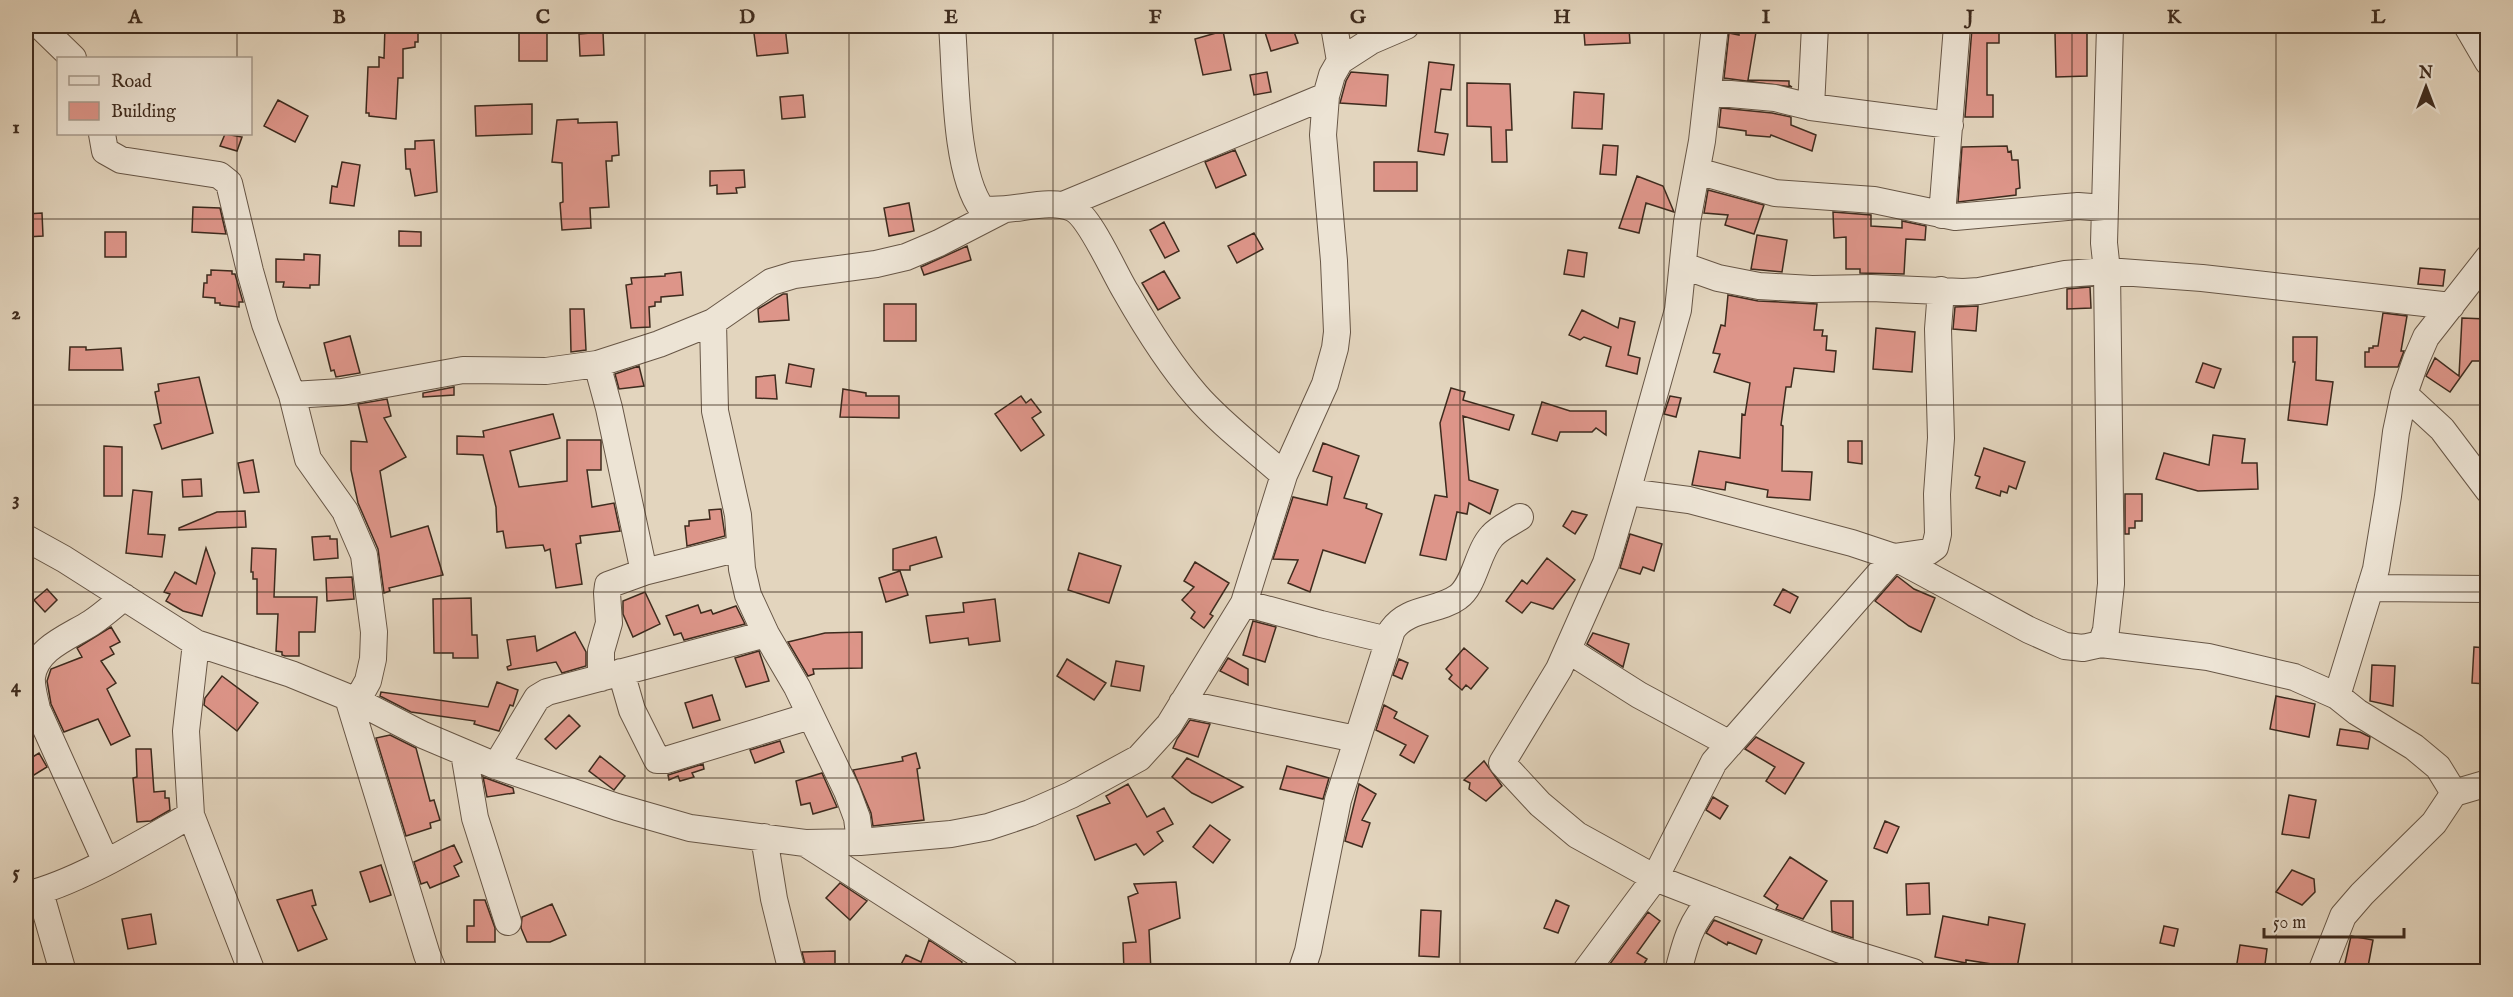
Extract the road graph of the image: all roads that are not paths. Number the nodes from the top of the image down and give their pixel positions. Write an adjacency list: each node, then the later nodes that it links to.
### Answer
1 (40, 26): 10 (street)
2 (952, 26): 21 (street)
3 (1334, 26): 11 (street)
4 (1406, 26): 11 (street)
5 (1714, 26): 13 (street)
6 (1815, 26): 15 (street)
7 (1958, 26): 16 (street)
8 (2110, 26): 20 (street)
9 (2467, 26): 12 (street)
10 (72, 57)
11 (1340, 61): 14 (street)
12 (2487, 62)
13 (1708, 92): 15 (street); 18 (street)
14 (1326, 96): 19 (street); 32 (street)
15 (1811, 107): 16 (street)
16 (1950, 125): 22 (street)
17 (102, 135): 31 (street)
18 (1696, 171): 22 (street); 24 (street)
19 (1063, 205): 21 (street); 32 (street)
20 (2105, 208): 22 (street); 25 (street)
21 (1003, 210): 28 (street)
22 (1942, 215)
23 (2487, 258): 27 (street)
24 (1684, 266): 26 (street); 34 (street)
25 (2107, 272): 26 (street); 27 (street); 47 (street)
26 (1941, 290): 38 (street)
27 (2451, 306): 30 (street)
28 (713, 322): 29 (street); 37 (street)
29 (597, 364): 31 (street); 39 (street)
30 (2404, 394): 33 (street); 40 (street)
31 (292, 395): 51 (street)
32 (1284, 475): 43 (street)
33 (2487, 490)
34 (1627, 492): 38 (street); 48 (street)
35 (1520, 518): 45 (street)
36 (26, 538): 42 (street)
37 (740, 548): 39 (street); 44 (street)
38 (1894, 557): 47 (street); 55 (street)
39 (644, 572): 49 (street)
40 (2370, 588): 41 (street); 50 (street)
41 (2487, 589)
42 (124, 597): 46 (street); 64 (street)
43 (1244, 603): 45 (street); 52 (street)
44 (766, 634): 49 (street); 53 (street)
45 (1388, 640): 54 (street)
46 (196, 643): 51 (street); 60 (street)
47 (2101, 644): 50 (street)
48 (1568, 650): 55 (street); 65 (street)
49 (611, 675): 53 (street); 57 (street)
50 (2337, 696): 59 (street)
51 (352, 700): 56 (street); 71 (street)
52 (1182, 703): 54 (street); 62 (street)
53 (810, 716): 62 (street)
54 (1356, 739): 74 (street)
55 (1730, 744): 65 (street)
56 (464, 753): 57 (street); 68 (street)
57 (496, 766): 61 (street)
58 (2487, 783): 59 (street)
59 (2454, 793): 78 (street)
60 (192, 815): 64 (street); 70 (street)
61 (764, 837): 63 (street); 72 (street)
62 (860, 842): 63 (street)
63 (805, 843): 73 (street)
64 (106, 862): 66 (street)
65 (1655, 878): 67 (street); 75 (street)
66 (33, 893): 69 (street)
67 (1712, 900): 76 (street); 77 (street)
68 (508, 922)
69 (63, 972)
70 (252, 972)
71 (434, 972)
72 (792, 972)
73 (1006, 972)
74 (1301, 972)
75 (1585, 972)
76 (1678, 972)
77 (1913, 972)
78 (2321, 972)

